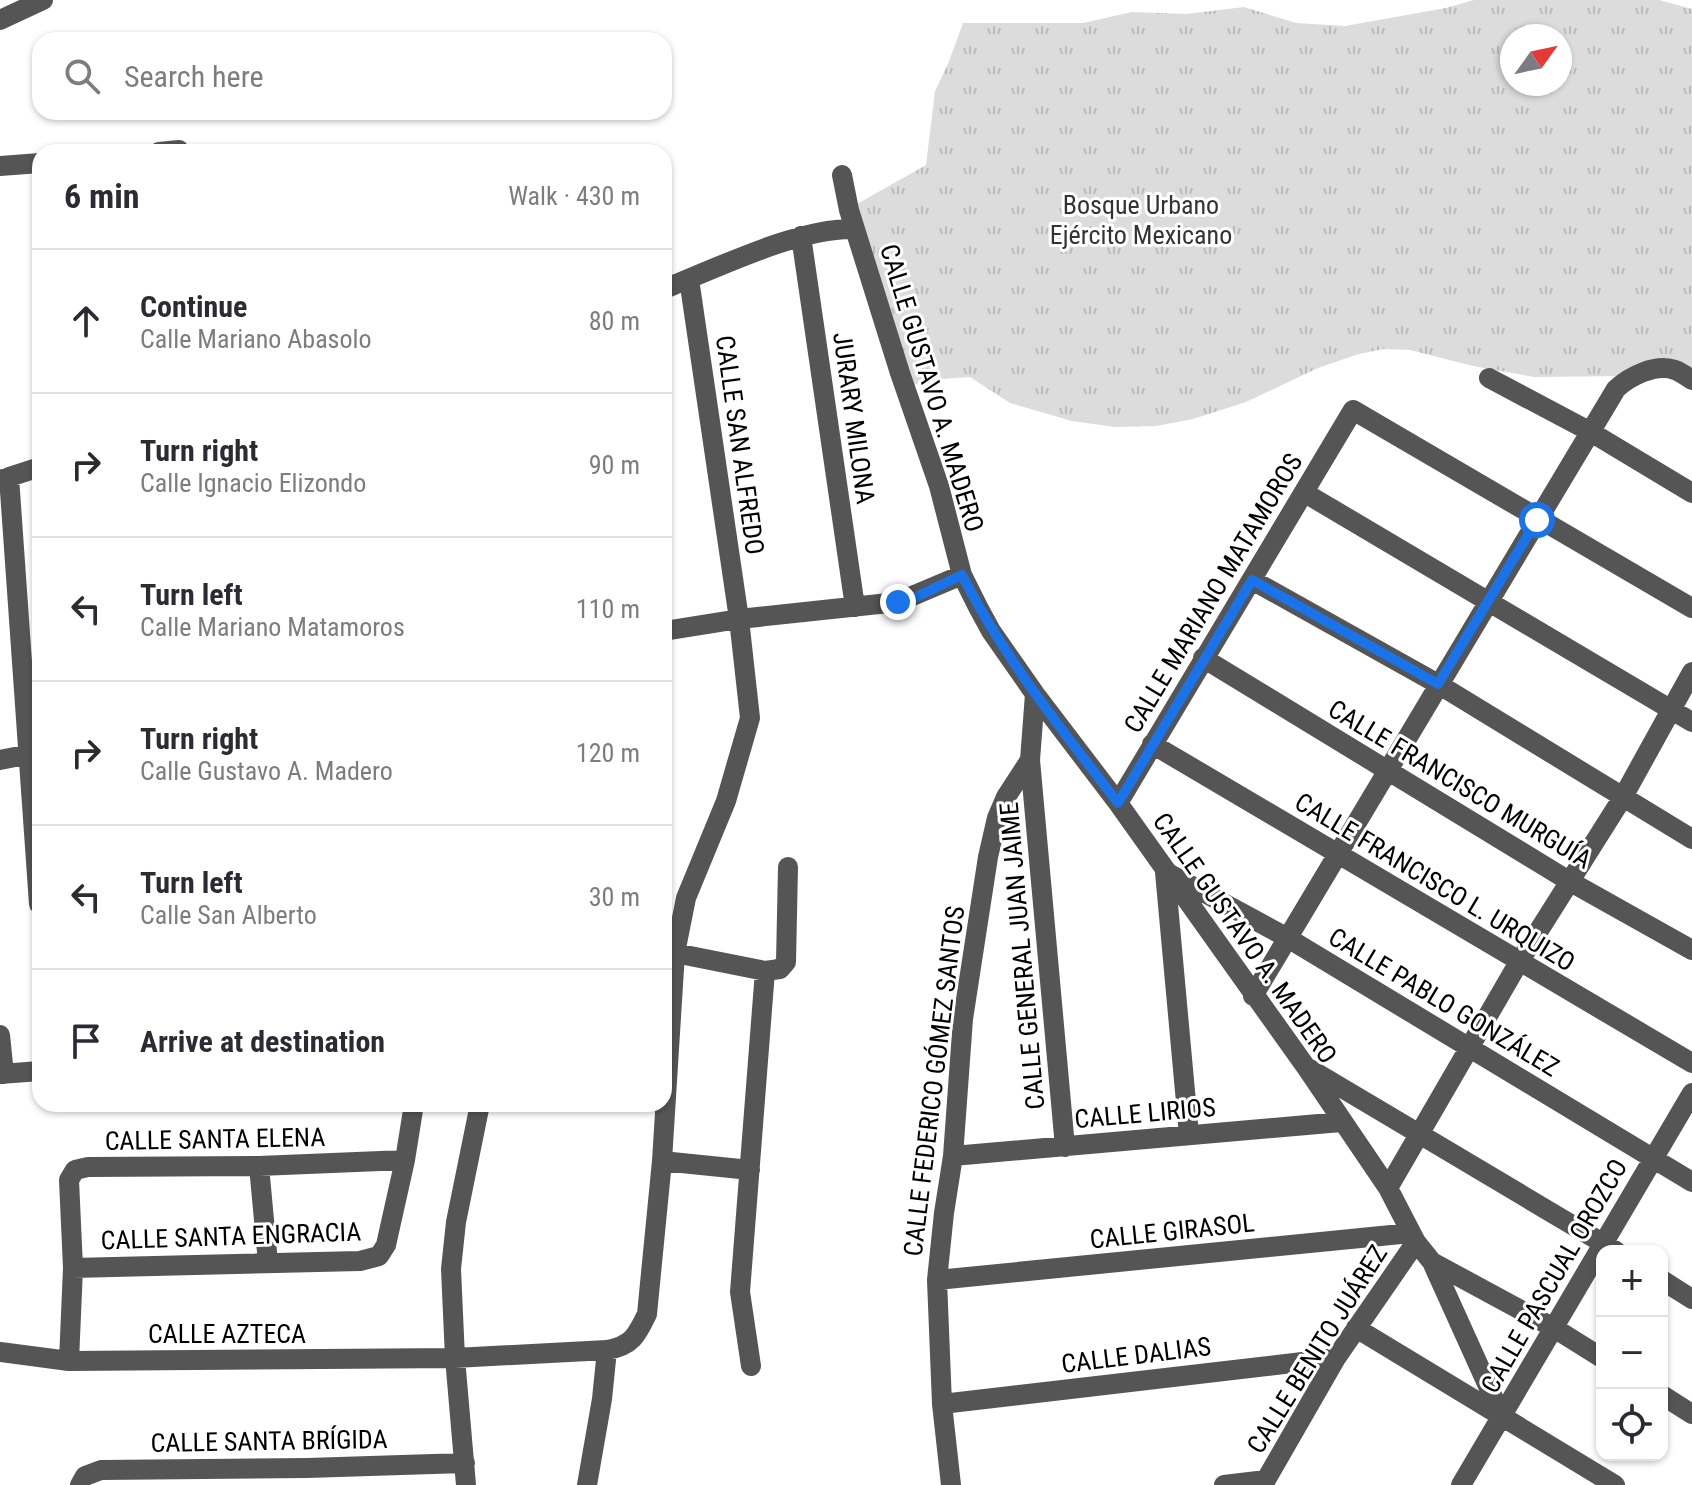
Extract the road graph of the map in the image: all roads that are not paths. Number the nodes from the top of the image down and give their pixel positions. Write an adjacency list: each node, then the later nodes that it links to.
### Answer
1 (43, 0): 2 (street)
2 (0, 20)
3 (32, 164): 4 (street)
4 (0, 166)
5 (842, 175): 6 (street, CALLE GUSTAVO A. MADERO)
6 (855, 229): 7 (street); 18 (street, CALLE GUSTAVO A. MADERO)
7 (801, 236): 8 (street); 21 (street, JURARY MILONA)
8 (689, 279): 9 (street); 23 (street, CALLE SAN ALFREDO)
9 (672, 286)
10 (1489, 378): 12 (street)
11 (1692, 380): 12 (street)
12 (1589, 431): 16 (street); 17 (street)
13 (32, 470): 14 (street)
14 (5, 479): 31 (street)
15 (1305, 493): 17 (street, CALLE MARIANO MATAMOROS); 19 (street, CALLE MARIANO MATAMOROS); 20 (street)
16 (1692, 493)
17 (1537, 520): 20 (street); 22 (street)
18 (962, 575): 21 (street); 28 (street, CALLE GUSTAVO A. MADERO)
19 (1252, 580): 25 (street, CALLE MARIANO MATAMOROS); 27 (street)
20 (1489, 601): 27 (street); 29 (street)
21 (855, 607): 23 (street)
22 (1692, 608)
23 (739, 619): 24 (street); 46 (street, CALLE SAN ALFREDO)
24 (672, 630)
25 (1203, 658): 32 (street, CALLE MARIANO MATAMOROS); 36 (street, CALLE FRANCISCO MURGUÍA)
26 (1692, 672): 29 (street)
27 (1438, 684): 36 (street); 37 (street)
28 (1035, 694): 35 (street, CALLE FEDERICO GÓMEZ SANTOS); 38 (street, CALLE GUSTAVO A. MADERO)
29 (1672, 709): 30 (street); 37 (street)
30 (1692, 722)
31 (32, 726)
32 (1152, 744): 38 (street, CALLE MARIANO MATAMOROS); 40 (street, CALLE FRANCISCO L. URQUIZO)
33 (32, 754): 34 (street)
34 (0, 760)
35 (1030, 760): 64 (street, CALLE GENERAL JUAN JAIME); 65 (street, CALLE FEDERICO GÓMEZ SANTOS)
36 (1387, 772): 40 (street); 43 (street, CALLE FRANCISCO MURGUÍA)
37 (1623, 797): 39 (street); 43 (street)
38 (1118, 803): 42 (street, CALLE GUSTAVO A. MADERO)
39 (1692, 839)
40 (1338, 855): 44 (street); 47 (street, CALLE FRANCISCO L. URQUIZO)
41 (788, 867): 48 (street)
42 (1165, 872): 44 (street, CALLE PABLO GONZÁLEZ); 49 (street, CALLE GUSTAVO A. MADERO); 63 (street)
43 (1569, 881): 45 (street, CALLE FRANCISCO MURGUÍA); 47 (street)
44 (1286, 937): 49 (street); 52 (street, CALLE PABLO GONZÁLEZ)
45 (1692, 950)
46 (675, 953): 48 (street); 50 (street, CALLE SAN ALFREDO)
47 (1519, 962): 52 (street); 53 (street, CALLE FRANCISCO L. URQUIZO)
48 (765, 971): 70 (street)
49 (1253, 996): 54 (street, CALLE GUSTAVO A. MADERO)
50 (672, 1001)
51 (0, 1035): 56 (street)
52 (1471, 1049): 62 (street); 66 (street, CALLE PABLO GONZÁLEZ)
53 (1692, 1063)
54 (1306, 1067): 61 (street, CALLE GUSTAVO A. MADERO); 62 (street)
55 (32, 1072): 56 (street)
56 (2, 1074)
57 (1692, 1093): 66 (street, CALLE PASCUAL OROZCO)
58 (413, 1112): 67 (street, CALLE SANTA ENGRACIA)
59 (478, 1112): 88 (street)
60 (665, 1112): 68 (street, CALLE SAN ALFREDO)
61 (1341, 1122): 63 (street, CALLE LIRIOS); 72 (street, CALLE GUSTAVO A. MADERO)
62 (1419, 1132): 72 (street); 74 (street)
63 (1189, 1135): 64 (street, CALLE LIRIOS)
64 (1065, 1147): 65 (street, CALLE LIRIOS)
65 (953, 1156): 80 (street, CALLE FEDERICO GÓMEZ SANTOS)
66 (1652, 1159): 71 (street, CALLE PABLO GONZÁLEZ); 75 (street, CALLE PASCUAL OROZCO)
67 (405, 1160): 69 (street, CALLE SANTA ELENA); 77 (street, CALLE SANTA ENGRACIA)
68 (662, 1161): 70 (street); 85 (street, CALLE SAN ALFREDO)
69 (259, 1166): 77 (street); 79 (street, CALLE SANTA ELENA)
70 (750, 1170): 91 (street)
71 (1692, 1182)
72 (1388, 1188): 73 (street, CALLE GUSTAVO A. MADERO)
73 (1414, 1237): 76 (street, CALLE GUSTAVO A. MADERO); 80 (street, CALLE GIRASOL); 83 (street, CALLE BENITO JUÁREZ)
74 (1607, 1245)
75 (1611, 1245)
76 (1432, 1262): 84 (street); 95 (street, CALLE GUSTAVO A. MADERO)
77 (268, 1263): 79 (street, CALLE SANTA ENGRACIA)
78 (1596, 1267): 84 (street, CALLE PASCUAL OROZCO)
79 (73, 1268): 90 (street, CALLE SANTA ELENA)
80 (937, 1280): 93 (street, CALLE FEDERICO GÓMEZ SANTOS)
81 (1668, 1284): 82 (street)
82 (1692, 1299)
83 (1356, 1328): 89 (street, CALLE BENITO JUÁREZ); 95 (street)
84 (1554, 1328): 87 (street); 95 (street, CALLE PASCUAL OROZCO)
85 (607, 1350): 88 (street, CALLE AZTECA); 101 (street)
86 (0, 1352): 90 (street, CALLE AZTECA)
87 (1596, 1354)
88 (455, 1358): 90 (street, CALLE AZTECA); 96 (street)
89 (1336, 1358): 93 (street, CALLE DALIAS); 98 (street, CALLE BENITO JUÁREZ)
90 (69, 1361)
91 (751, 1366)
92 (1668, 1399): 94 (street)
93 (942, 1404): 102 (street, CALLE FEDERICO GÓMEZ SANTOS)
94 (1692, 1414)
95 (1502, 1417): 104 (street, CALLE PASCUAL OROZCO); 105 (street)
96 (465, 1463): 97 (street, CALLE SANTA BRÍGIDA); 100 (street)
97 (306, 1476): 99 (street, CALLE SANTA BRÍGIDA)
98 (1265, 1482): 103 (street)
99 (80, 1485)
100 (466, 1485)
101 (587, 1485)
102 (951, 1485)
103 (1224, 1485)
104 (1461, 1485)
105 (1615, 1485)

